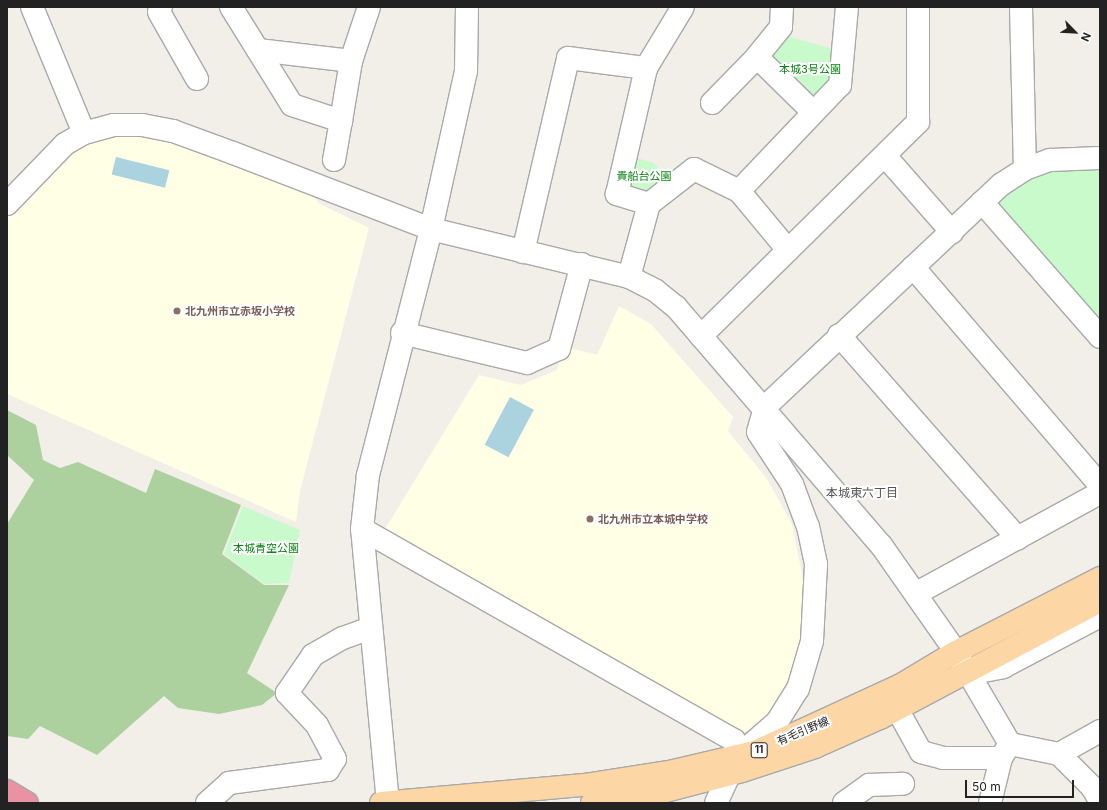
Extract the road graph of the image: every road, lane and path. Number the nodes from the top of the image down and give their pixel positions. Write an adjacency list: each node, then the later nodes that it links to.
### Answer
1 (32, 7): 19 (street)
2 (161, 7): 15 (street)
3 (231, 7): 11 (street)
4 (369, 7): 13 (street)
5 (466, 7): 28 (street)
6 (682, 7): 14 (street)
7 (782, 7): 12 (street)
8 (847, 7): 17 (street)
9 (918, 7): 20 (street)
10 (1021, 7): 23 (street)
11 (258, 50): 13 (street); 18 (street)
12 (757, 57): 16 (street); 17 (street)
13 (351, 61): 18 (street)
14 (646, 68): 27 (street); 31 (street)
15 (197, 79)
16 (712, 103)
17 (813, 112): 24 (street)
18 (341, 121): 22 (street)
19 (84, 133): 26 (street); 28 (street)
20 (886, 157): 29 (street); 30 (street)
21 (1100, 158): 23 (street)
22 (334, 160)
23 (1025, 169): 25 (street)
24 (740, 191): 27 (street); 30 (street)
25 (982, 202): 29 (street); 38 (street)
26 (7, 204)
27 (649, 204): 34 (street)
28 (431, 229): 31 (street); 35 (street)
29 (952, 232): 33 (street)
30 (788, 250): 37 (street)
31 (523, 252): 32 (street)
32 (582, 264): 34 (street); 35 (street)
33 (913, 267): 36 (street); 40 (street)
34 (629, 277): 37 (street)
35 (402, 333): 42 (street)
36 (839, 335): 39 (street); 43 (street)
37 (701, 336): 39 (street)
38 (1100, 337)
39 (765, 407): 45 (street); 55 (street)
40 (1100, 485)
41 (1100, 493): 43 (street)
42 (362, 529): 48 (street); 55 (street)
43 (1018, 539): 45 (street)
44 (1100, 578): 49 (main road, 有毛引野線 / 11)
45 (917, 593): 49 (street)
46 (1100, 601): 50 (main road, 有毛引野線 / 11)
47 (1100, 616): 50 (street)
48 (371, 628): 60 (street); 62 (street)
49 (956, 652): 50 (street); 55 (main road, 有毛引野線 / 11)
50 (966, 674): 51 (main road, 有毛引野線 / 11); 53 (street)
51 (897, 709): 53 (street); 55 (main road, 有毛引野線 / 11)
52 (1100, 731): 54 (street)
53 (1006, 751): 54 (street); 66 (street)
54 (1059, 754): 58 (street)
55 (733, 765): 62 (main road, 有毛引野線 / 11); 63 (main road, 有毛引野線 / 11); 64 (street)
56 (903, 784): 65 (street)
57 (7, 791): 59 (highway)
58 (1100, 801)
59 (27, 803)
60 (207, 803)
61 (381, 803): 62 (main road, 有毛引野線 / 11)
62 (388, 803)
63 (592, 803)
64 (717, 803)
65 (844, 803)
66 (990, 803)

